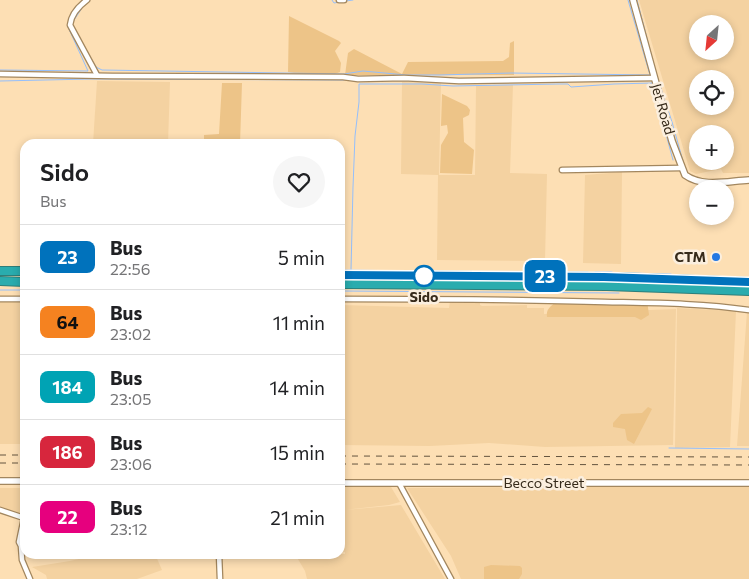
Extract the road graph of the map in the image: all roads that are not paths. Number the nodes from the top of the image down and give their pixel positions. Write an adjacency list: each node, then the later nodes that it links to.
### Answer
1 (87, 0): 6 (street)
2 (339, 0): 3 (street)
3 (344, 0)
4 (633, 0): 7 (street, Jet Road)
5 (0, 74): 6 (street)
6 (97, 75): 7 (street)
7 (654, 78): 8 (street, Jet Road)
8 (681, 168): 9 (street); 10 (street)
9 (562, 170)
10 (749, 182)
11 (20, 270): 12 (highway)
12 (0, 271)
13 (345, 275): 16 (highway)
14 (0, 282): 15 (highway)
15 (20, 282)
16 (749, 282)
17 (345, 284): 18 (highway)
18 (749, 291)
19 (0, 299): 20 (street)
20 (20, 299)
21 (345, 299): 22 (street)
22 (749, 310)
23 (0, 481): 24 (street)
24 (20, 481)
25 (345, 483): 26 (street, Becco Street)
26 (399, 483): 27 (street, Becco Street); 34 (street)
27 (749, 483)
28 (0, 510): 29 (street)
29 (20, 518)
30 (22, 559): 32 (street)
31 (219, 559): 33 (street)
32 (30, 579)
33 (220, 579)
34 (451, 579)

